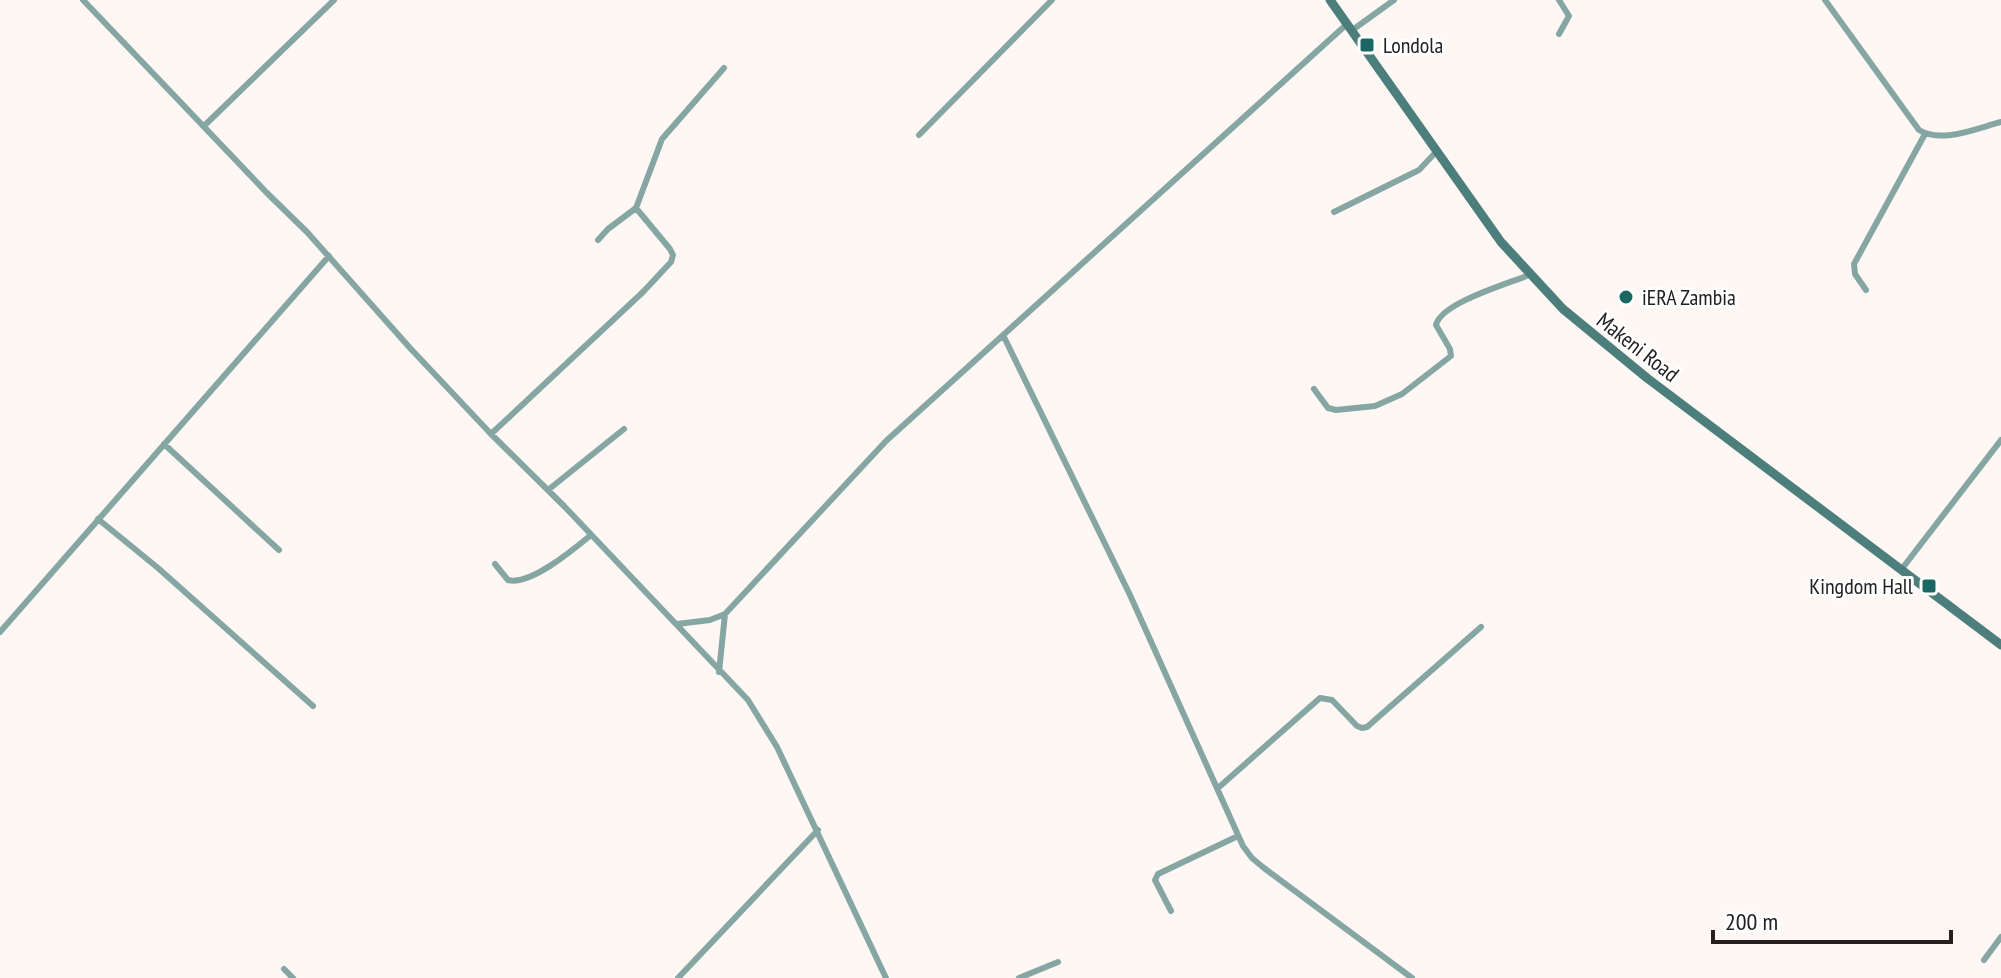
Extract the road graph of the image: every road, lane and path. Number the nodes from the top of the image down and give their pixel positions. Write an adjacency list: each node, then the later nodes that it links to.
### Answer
1 (83, 0): 12 (street)
2 (334, 0): 12 (street)
3 (1052, 0): 14 (street)
4 (1330, 0): 8 (main road, Makeni Road)
5 (1394, 0): 8 (street)
6 (1559, 0): 9 (street)
7 (1825, 0): 13 (street)
8 (1349, 27): 15 (main road, Makeni Road); 22 (street)
9 (1559, 34)
10 (724, 68): 16 (street)
11 (2001, 122): 13 (street)
12 (204, 126): 19 (street)
13 (1925, 134): 21 (street)
14 (919, 135)
15 (1436, 152): 17 (street); 20 (main road, Makeni Road)
16 (636, 208): 18 (street); 25 (street)
17 (1334, 212)
18 (598, 240)
19 (329, 256): 25 (street); 27 (street)
20 (1529, 275): 23 (street); 33 (main road, Makeni Road)
21 (1866, 290)
22 (1004, 337): 34 (street); 41 (street)
23 (1314, 389)
24 (624, 429): 28 (street)
25 (491, 434): 28 (street)
26 (2001, 440): 33 (street)
27 (164, 444): 29 (street); 31 (street)
28 (548, 490): 30 (street)
29 (98, 519): 37 (street); 40 (street)
30 (591, 535): 32 (street); 35 (street)
31 (279, 550)
32 (495, 564)
33 (1901, 570): 38 (main road, Makeni Road)
34 (725, 614): 35 (street); 39 (street)
35 (677, 624): 39 (street)
36 (1481, 627): 41 (street)
37 (0, 632)
38 (2001, 645)
39 (719, 672): 42 (street)
40 (313, 706)
41 (1218, 788): 43 (street)
42 (818, 830): 50 (street); 51 (street)
43 (1238, 836): 44 (street); 53 (street)
44 (1171, 911)
45 (2001, 937): 46 (street)
46 (1984, 960)
47 (1058, 962): 52 (street)
48 (284, 969): 49 (street)
49 (293, 978)
50 (678, 978)
51 (886, 978)
52 (1019, 978)
53 (1412, 978)

